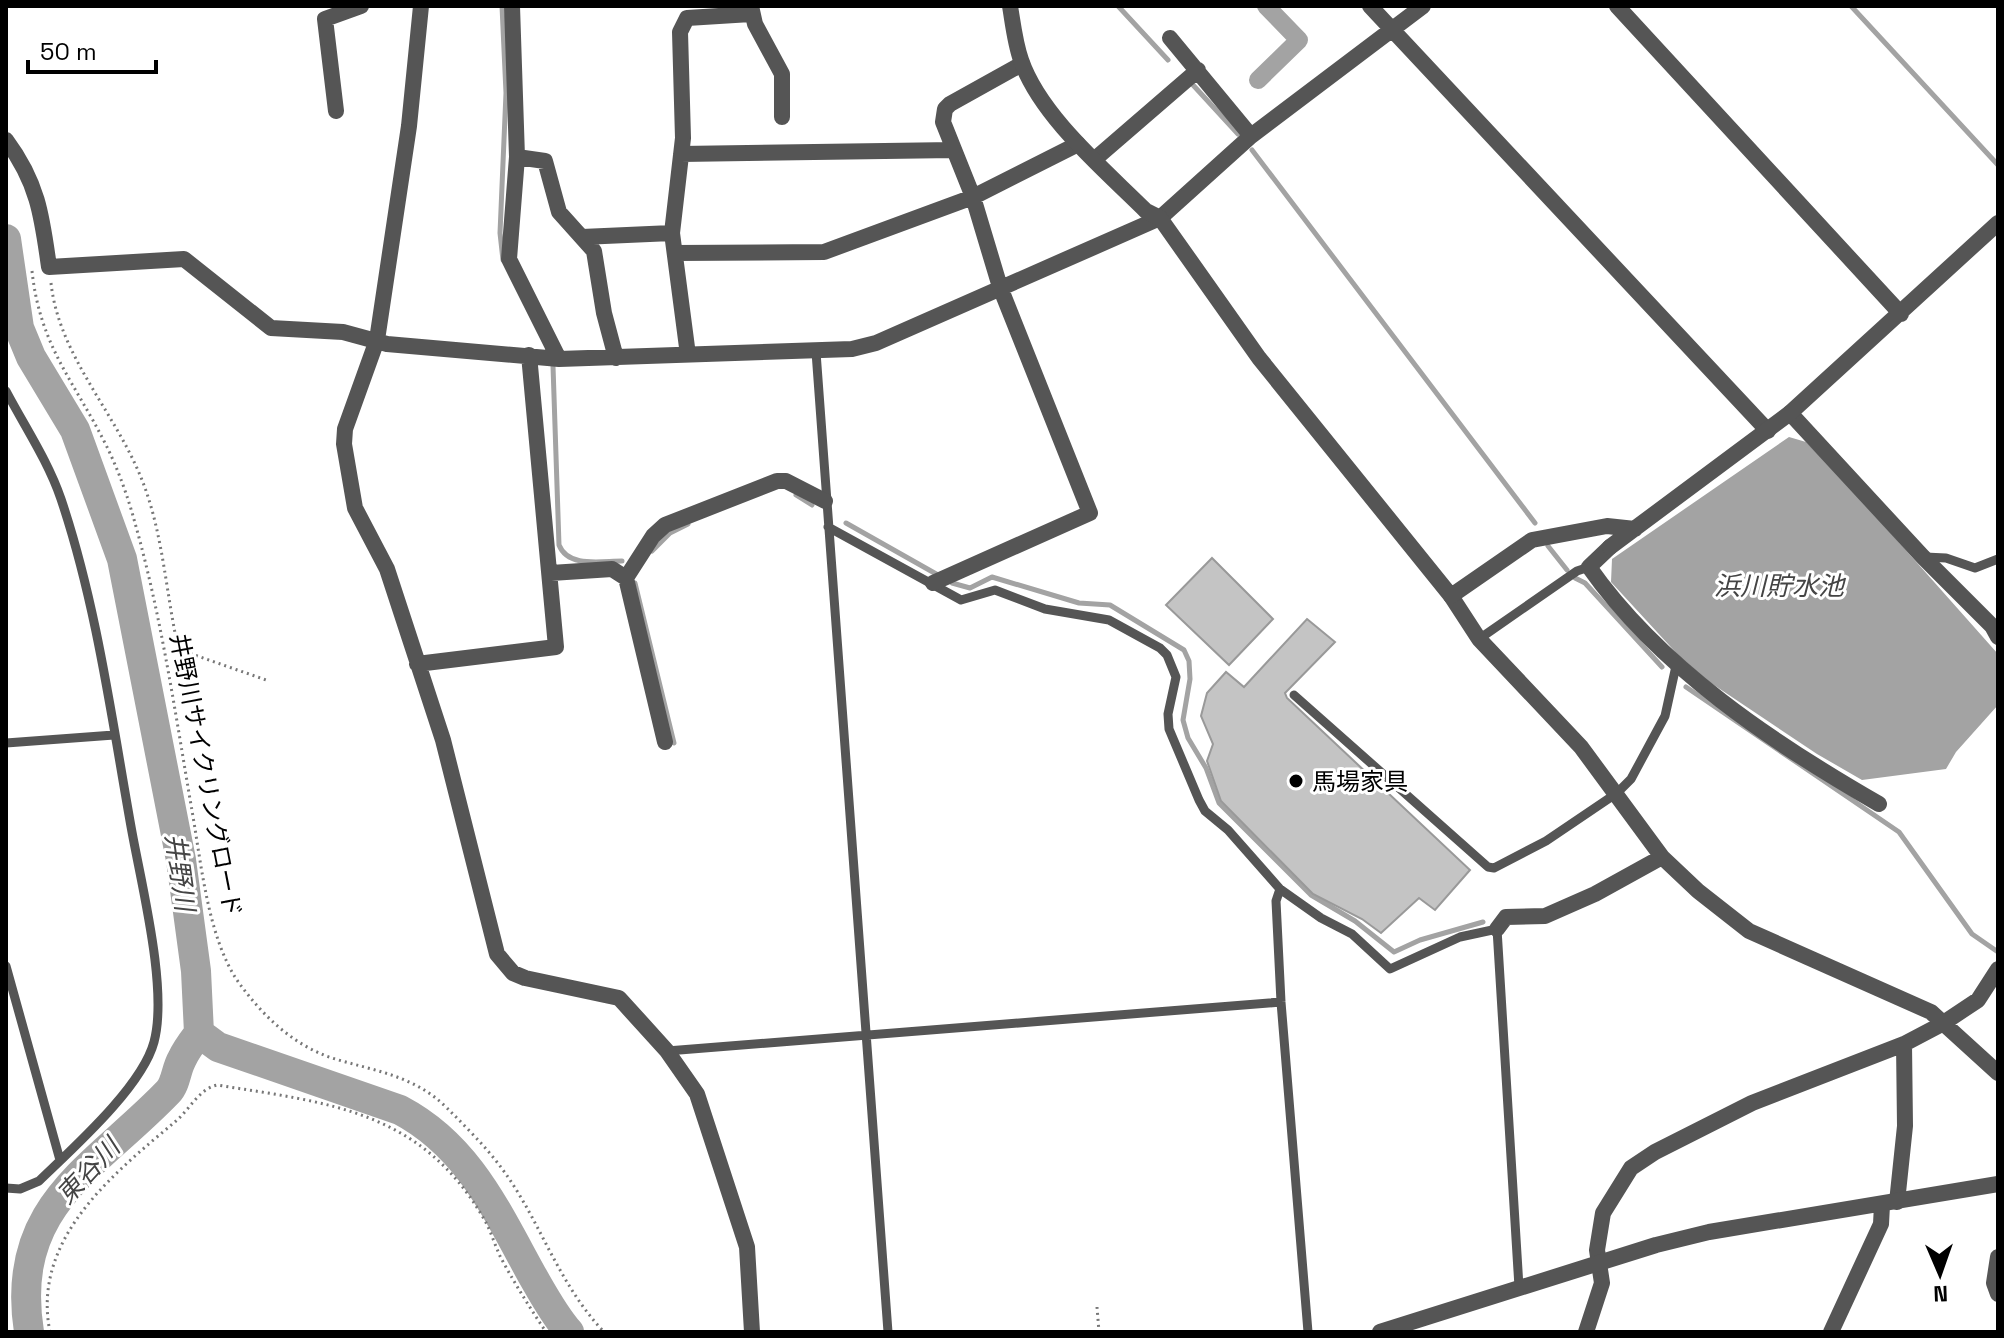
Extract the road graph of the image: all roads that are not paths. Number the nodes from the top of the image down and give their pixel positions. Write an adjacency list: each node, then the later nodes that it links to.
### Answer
1 (361, 6): 13 (street)
2 (421, 6): 30 (street)
3 (512, 6): 20 (street)
4 (1010, 6): 11 (street)
5 (1370, 6): 9 (street)
6 (1423, 6): 9 (street)
7 (1617, 6): 29 (street)
8 (751, 10): 14 (street); 19 (street)
9 (1393, 31): 15 (street); 38 (street)
10 (1170, 38): 12 (street)
11 (1022, 64): 17 (street); 18 (street)
12 (1198, 70): 15 (street); 21 (street)
13 (336, 111)
14 (782, 117)
15 (1251, 136): 23 (street)
16 (6, 140): 30 (street)
17 (1078, 144): 21 (street); 22 (street)
18 (954, 150): 19 (street); 22 (street)
19 (681, 154): 25 (street)
20 (517, 157): 26 (street); 35 (street)
21 (1095, 159): 23 (street)
22 (973, 197): 27 (street); 28 (street)
23 (1160, 218): 28 (street); 48 (street)
24 (1998, 223): 29 (street)
25 (672, 233): 26 (street); 27 (street)
26 (582, 237): 34 (street)
27 (675, 253): 33 (street)
28 (1000, 287): 31 (street); 47 (street)
29 (1901, 314): 37 (street)
30 (377, 340): 32 (street); 51 (street)
31 (816, 352): 33 (street); 39 (lane)
32 (529, 355): 35 (street); 45 (street)
33 (688, 355): 34 (street)
34 (616, 358): 35 (street)
35 (559, 359)
36 (6, 391): 54 (lane)
37 (1790, 413): 38 (street); 42 (street)
38 (1768, 431): 41 (street)
39 (825, 501): 40 (lane); 46 (street)
40 (828, 527): 47 (lane); 66 (lane)
41 (1635, 529): 44 (street); 48 (street)
42 (1923, 557): 43 (lane); 49 (street)
43 (1998, 559)
44 (1589, 567): 50 (lane); 52 (street)
45 (551, 573): 46 (street); 51 (street)
46 (626, 578): 55 (street)
47 (933, 583): 60 (lane)
48 (1451, 596): 50 (street)
49 (1998, 637)
50 (1479, 639): 57 (street)
51 (417, 664): 68 (street)
52 (1676, 666): 57 (lane); 58 (street)
53 (1294, 695): 57 (lane)
54 (114, 735): 56 (lane); 70 (lane)
55 (665, 742)
56 (6, 743)
57 (1617, 793): 59 (street)
58 (1879, 804)
59 (1662, 857): 61 (street); 65 (street)
60 (1280, 889): 61 (lane); 64 (lane)
61 (1497, 929): 76 (lane)
62 (6, 966): 70 (lane)
63 (1998, 969): 65 (street)
64 (1281, 1002): 66 (lane); 80 (lane)
65 (1942, 1024): 67 (street); 69 (street)
66 (867, 1033): 68 (lane); 79 (lane)
67 (1904, 1044): 73 (street); 75 (street)
68 (667, 1051): 78 (street)
69 (1998, 1073)
70 (60, 1160): 72 (lane)
71 (1998, 1184): 73 (street)
72 (6, 1188)
73 (1889, 1204): 75 (street); 83 (street)
74 (1998, 1257): 77 (street)
75 (1599, 1261): 76 (street); 82 (street)
76 (1519, 1287): 81 (street)
77 (1998, 1294)
78 (752, 1332)
79 (888, 1332)
80 (1308, 1332)
81 (1380, 1332)
82 (1586, 1332)
83 (1831, 1332)

